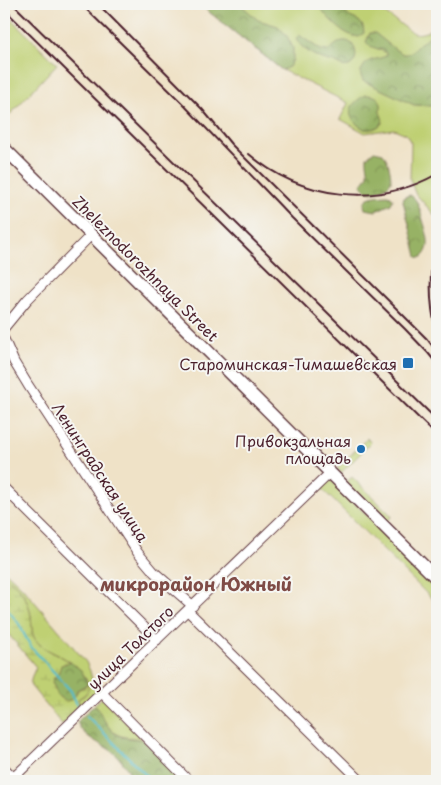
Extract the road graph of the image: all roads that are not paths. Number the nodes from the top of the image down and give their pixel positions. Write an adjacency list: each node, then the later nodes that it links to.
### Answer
1 (4, 148): 2 (main road, Zheleznodorozhnaya Street)
2 (91, 234): 3 (street); 5 (main road, Zheleznodorozhnaya Street)
3 (4, 328)
4 (4, 339): 8 (street, Ленинградская улица)
5 (330, 473): 7 (main road, Zheleznodorozhnaya Street); 8 (street, улица Толстого)
6 (4, 488): 9 (street)
7 (437, 579)
8 (190, 608): 9 (street, улица Толстого); 14 (street, Ленинградская улица)
9 (157, 640): 10 (street, улица Толстого)
10 (102, 693): 12 (street, улица Толстого); 13 (street)
11 (4, 768): 12 (street)
12 (14, 780)
13 (188, 781)
14 (361, 781)

